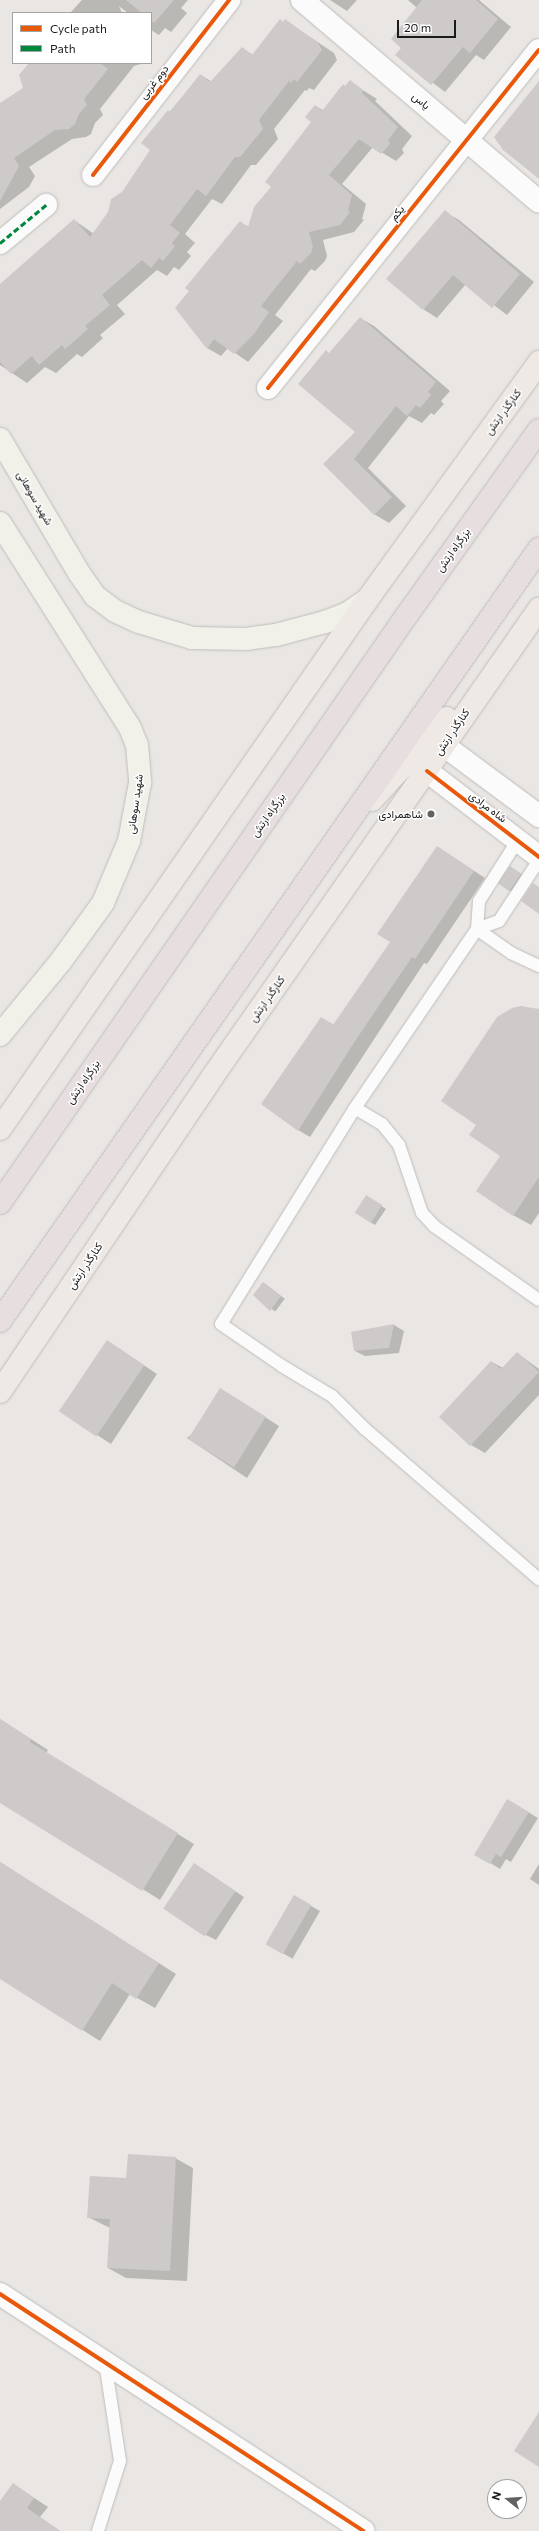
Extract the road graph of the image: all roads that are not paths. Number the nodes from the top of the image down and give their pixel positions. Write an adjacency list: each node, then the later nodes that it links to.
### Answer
1 (229, 0): 5 (street, دوم غربی)
2 (302, 0): 4 (street, یاس)
3 (539, 50): 4 (street, یکم)
4 (467, 140): 6 (street, یاس); 10 (street, یکم)
5 (93, 175)
6 (539, 202)
7 (46, 205): 8 (street)
8 (0, 243)
9 (539, 362): 15 (main road, کنارگذر ارتش)
10 (268, 388)
11 (539, 430): 30 (highway, بزرگراه ارتش)
12 (3, 452): 15 (main road, شهید سوهانی)
13 (0, 523): 27 (main road, شهید سوهانی)
14 (539, 549): 21 (highway)
15 (367, 600): 29 (main road, کنارگذر ارتش)
16 (539, 609): 17 (main road, کنارگذر ارتش)
17 (514, 644): 18 (main road, کنارگذر ارتش); 21 (main road)
18 (442, 744): 19 (main road, کنارگذر ارتش); 20 (street, شاه مرادی)
19 (427, 771): 22 (street, شاه مرادی); 33 (main road, کنارگذر ارتش)
20 (539, 816)
21 (337, 840): 32 (highway)
22 (518, 840): 23 (street, شاه مرادی); 25 (lane)
23 (539, 857)
24 (539, 860): 25 (lane)
25 (477, 929): 26 (lane); 28 (lane)
26 (539, 966)
27 (0, 1035)
28 (355, 1108): 31 (lane); 34 (lane)
29 (0, 1129)
30 (0, 1203)
31 (539, 1300)
32 (0, 1321)
33 (0, 1392)
34 (539, 1579)
35 (0, 2294): 36 (street)
36 (105, 2362): 37 (lane); 38 (street)
37 (98, 2531)
38 (364, 2531)

